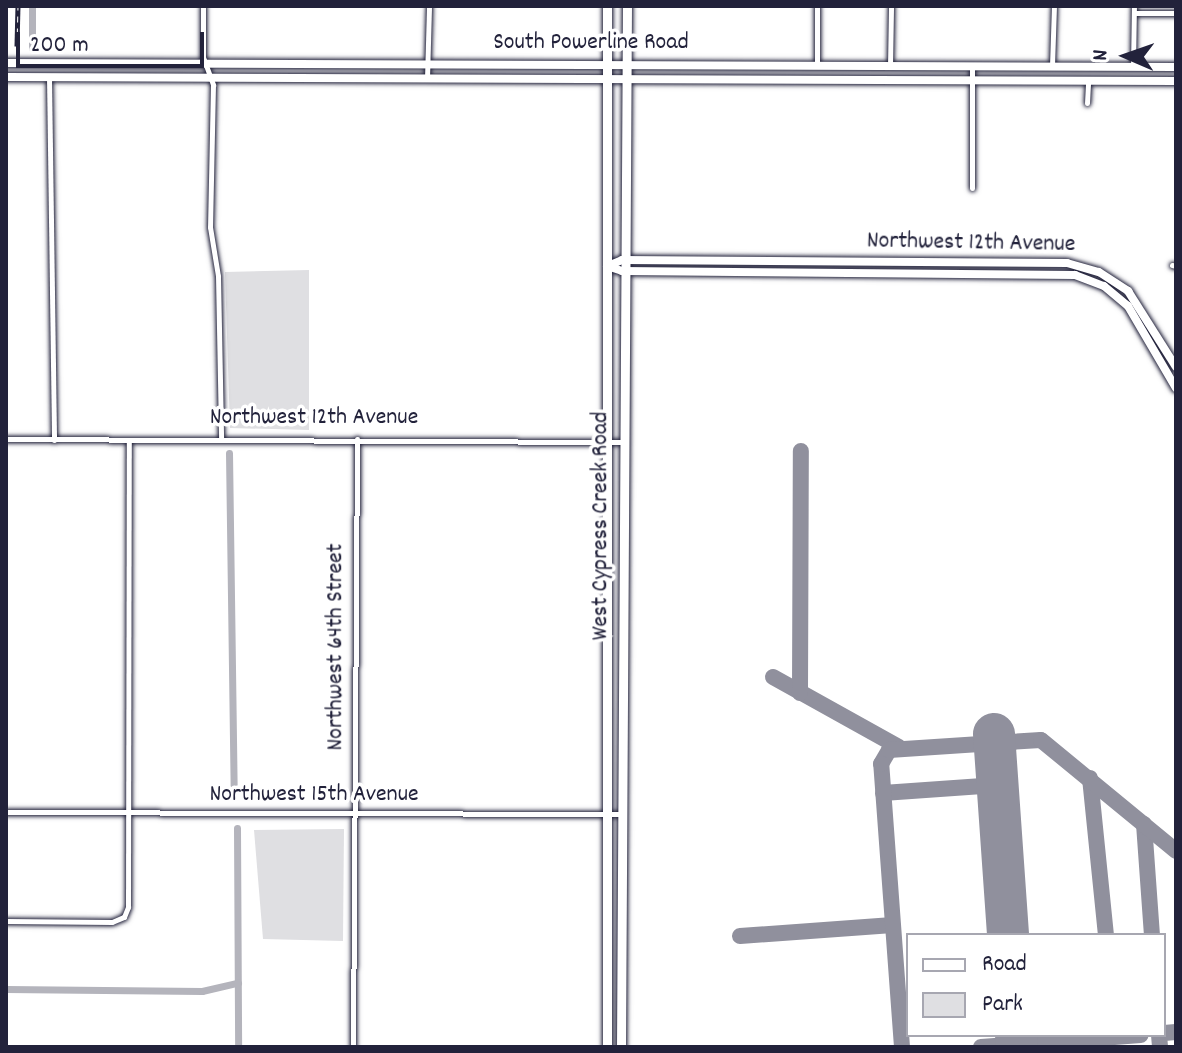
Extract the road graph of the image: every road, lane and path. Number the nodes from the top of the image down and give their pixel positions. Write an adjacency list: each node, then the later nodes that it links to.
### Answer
1 (203, 6): 12 (street)
2 (429, 6): 13 (street)
3 (607, 6): 11 (main road, West Cypress Creek Road)
4 (627, 6): 14 (main road, West Cypress Creek Road)
5 (817, 6): 16 (street)
6 (891, 6): 17 (street)
7 (1054, 6): 19 (street)
8 (1134, 10): 9 (street); 20 (street)
9 (1176, 13)
10 (6, 63): 12 (main road, South Powerline Road)
11 (607, 63): 13 (main road, South Powerline Road); 14 (main road, South Powerline Road); 26 (main road, West Cypress Creek Road)
12 (205, 64): 13 (main road, South Powerline Road); 24 (street)
13 (428, 64): 25 (street)
14 (626, 64): 15 (main road, South Powerline Road); 27 (main road, West Cypress Creek Road)
15 (795, 64): 16 (main road, South Powerline Road); 28 (main road)
16 (817, 65): 17 (main road, South Powerline Road)
17 (890, 66): 18 (main road, South Powerline Road); 29 (main road); 30 (main road)
18 (972, 66): 19 (main road, South Powerline Road); 31 (street)
19 (1052, 66): 20 (main road, South Powerline Road)
20 (1133, 67): 21 (main road, South Powerline Road); 33 (main road)
21 (1176, 67)
22 (6, 77): 23 (main road, South Powerline Road)
23 (49, 77): 24 (main road, South Powerline Road); 49 (street)
24 (210, 77): 25 (main road, South Powerline Road); 46 (street)
25 (427, 79): 26 (main road, South Powerline Road)
26 (608, 80): 27 (main road, South Powerline Road); 40 (main road, West Cypress Creek Road)
27 (625, 80): 28 (main road, South Powerline Road); 37 (main road, West Cypress Creek Road)
28 (772, 80): 29 (main road, South Powerline Road)
29 (873, 80): 30 (main road, South Powerline Road)
30 (904, 80): 31 (main road, South Powerline Road)
31 (972, 81): 32 (main road, South Powerline Road); 36 (street)
32 (1088, 81): 33 (main road, South Powerline Road); 35 (street)
33 (1122, 81): 34 (main road, South Powerline Road)
34 (1176, 81)
35 (1087, 103)
36 (972, 188)
37 (622, 260): 38 (main road, Northwest 12th Avenue); 40 (main road); 41 (main road, West Cypress Creek Road)
38 (777, 261): 39 (main road, Northwest 12th Avenue); 42 (main road)
39 (1019, 262): 43 (main road); 44 (main road, Northwest 12th Avenue)
40 (607, 266): 41 (main road, Northwest 12th Avenue); 51 (main road, West Cypress Creek Road)
41 (622, 271): 42 (main road, Northwest 12th Avenue); 52 (main road, West Cypress Creek Road)
42 (778, 272): 43 (main road, Northwest 12th Avenue)
43 (1019, 272): 44 (main road, Northwest 12th Avenue)
44 (1173, 369): 45 (main road, Northwest 12th Avenue)
45 (1176, 388)
46 (221, 438): 48 (street, Northwest 12th Avenue); 50 (street, Northwest 12th Avenue)
47 (6, 439): 49 (street, Northwest 12th Avenue)
48 (357, 439): 51 (street, Northwest 12th Avenue); 57 (street, Northwest 64th Street)
49 (54, 440): 50 (street, Northwest 12th Avenue)
50 (129, 440): 56 (street)
51 (607, 442): 52 (street, Northwest 12th Avenue); 53 (main road, West Cypress Creek Road)
52 (622, 442): 54 (main road, West Cypress Creek Road)
53 (607, 678): 54 (main road); 58 (main road, West Cypress Creek Road)
54 (622, 700): 59 (main road, West Cypress Creek Road)
55 (6, 812): 56 (street, Northwest 15th Avenue)
56 (128, 813): 57 (street, Northwest 15th Avenue); 60 (street)
57 (354, 814): 58 (street, Northwest 15th Avenue); 61 (street, Northwest 64th Street)
58 (607, 814): 59 (street, Northwest 15th Avenue); 62 (main road, West Cypress Creek Road)
59 (621, 814): 63 (main road, West Cypress Creek Road)
60 (6, 921)
61 (353, 1047)
62 (607, 1047)
63 (621, 1047)

